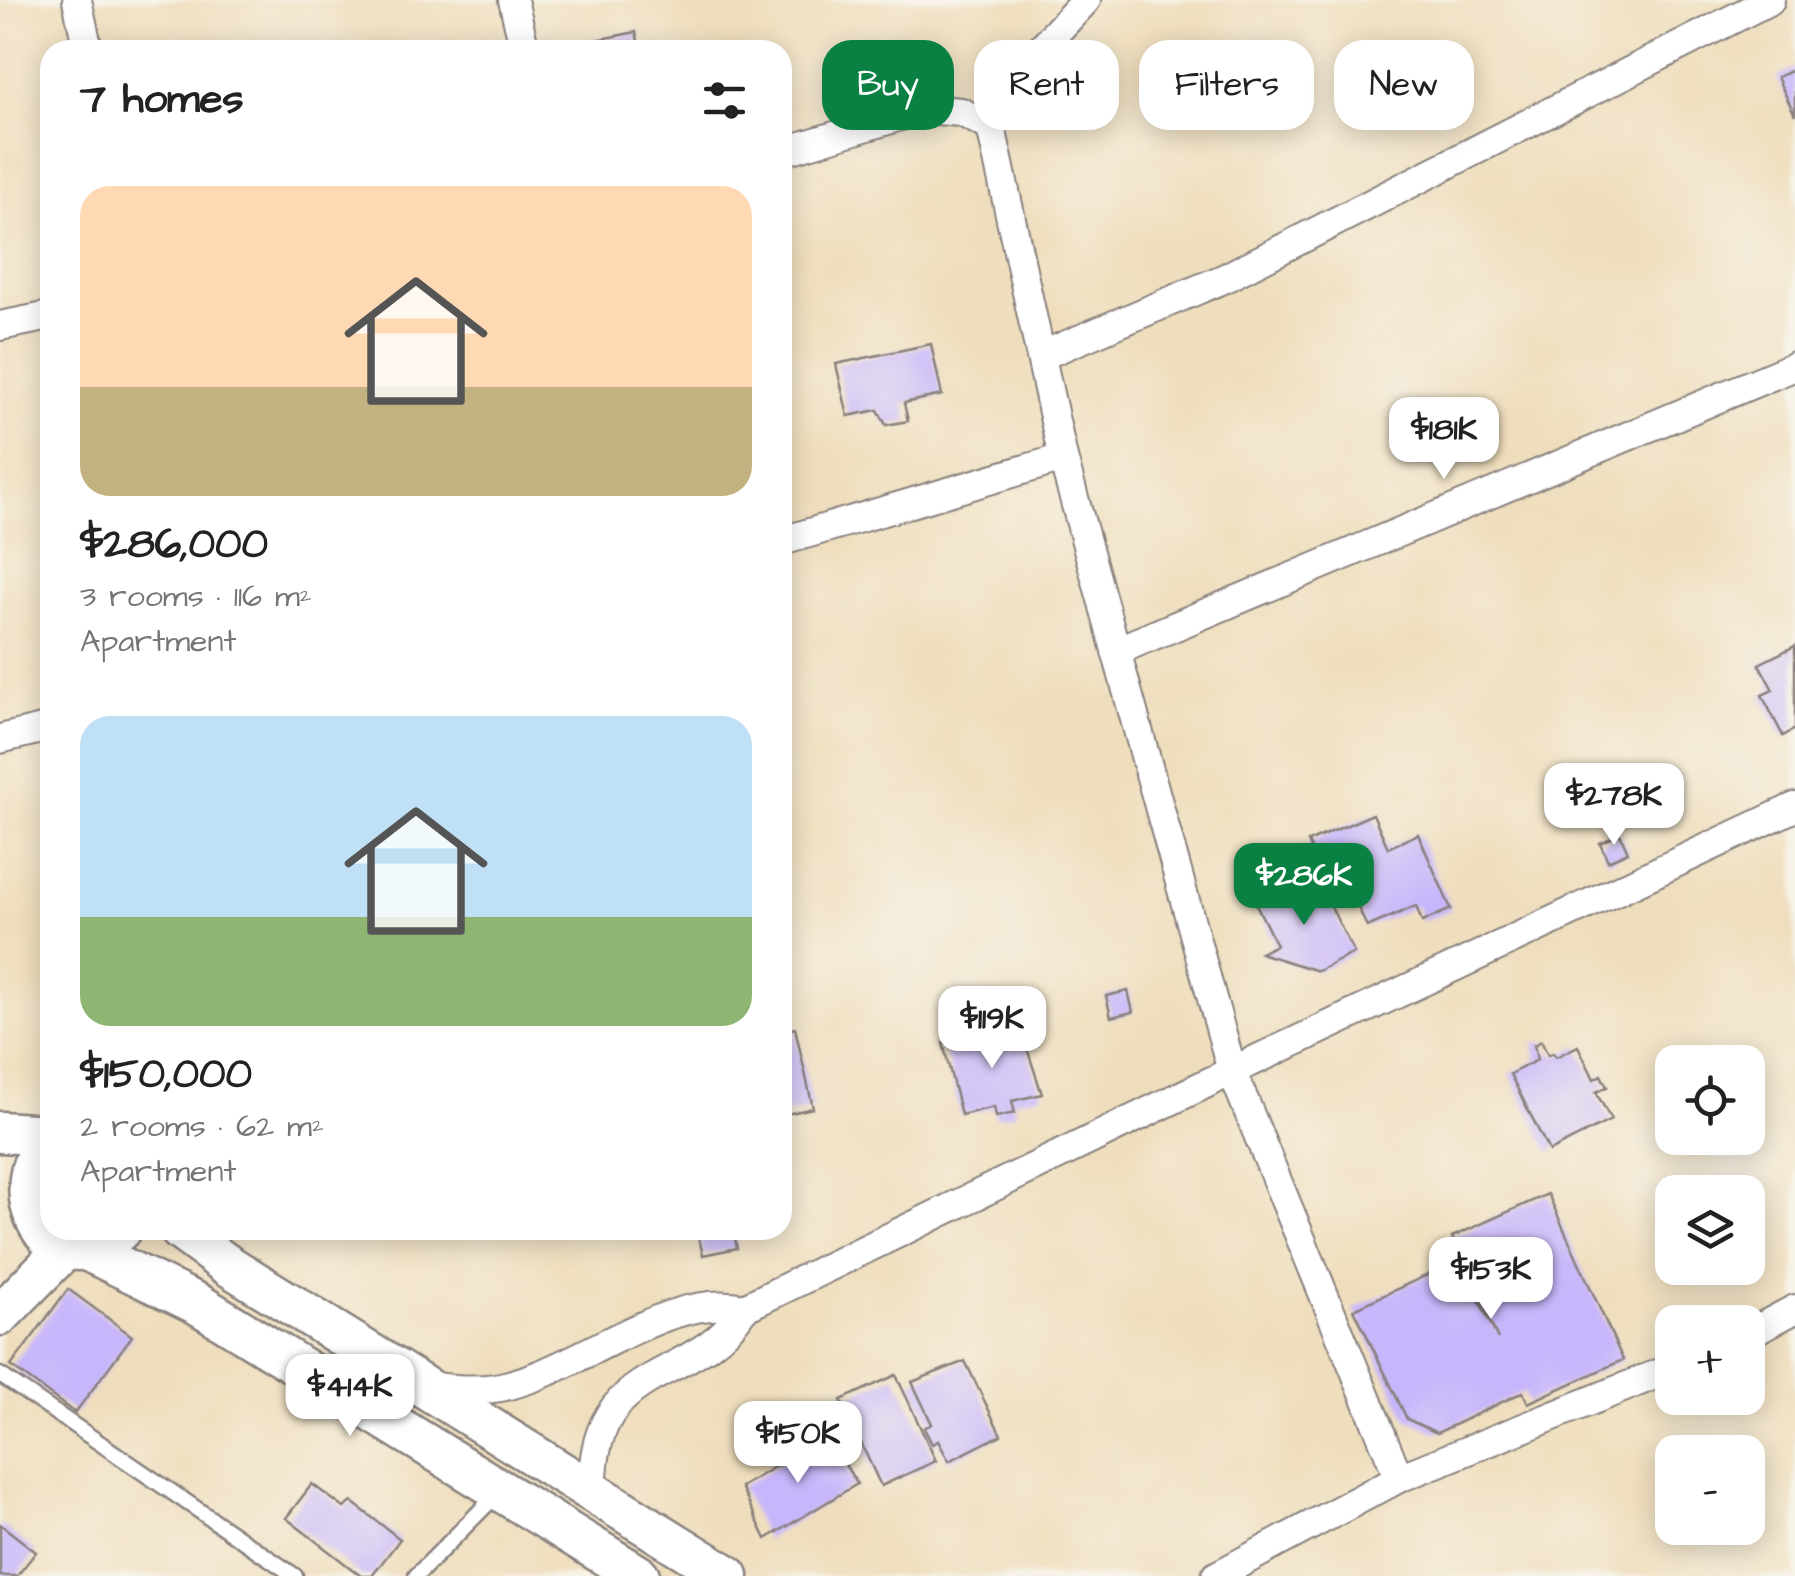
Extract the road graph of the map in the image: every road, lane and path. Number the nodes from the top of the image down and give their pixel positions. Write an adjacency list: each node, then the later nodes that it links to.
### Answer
1 (77, 0): 5 (street)
2 (513, 0): 6 (street)
3 (1086, 0): 7 (street)
4 (1770, 0): 13 (street)
5 (86, 40)
6 (523, 40)
7 (1049, 40)
8 (974, 118): 10 (street)
9 (992, 130): 13 (street)
10 (792, 149)
11 (40, 318): 12 (street)
12 (0, 326)
13 (1043, 355): 15 (street)
14 (1795, 366): 17 (street)
15 (1063, 458): 16 (street); 17 (street)
16 (792, 538)
17 (1116, 651): 21 (street)
18 (40, 729): 19 (street)
19 (0, 739)
20 (1795, 807): 21 (street)
21 (1232, 1071): 30 (street); 37 (street)
22 (0, 1132): 23 (street)
23 (40, 1137)
24 (40, 1148): 25 (street)
25 (9, 1207): 26 (street)
26 (40, 1239)
27 (41, 1240): 29 (street)
28 (194, 1240): 36 (street)
29 (90, 1243): 32 (street); 38 (street)
30 (744, 1308): 36 (street); 39 (street)
31 (1795, 1309): 33 (street)
32 (0, 1315)
33 (1765, 1325)
34 (0, 1374): 40 (lane)
35 (1655, 1375): 37 (street)
36 (428, 1386): 39 (street)
37 (1399, 1478): 44 (street)
38 (501, 1490): 41 (lane); 42 (street)
39 (593, 1494): 43 (street)
40 (295, 1576)
41 (416, 1576)
42 (640, 1576)
43 (728, 1576)
44 (1216, 1576)

